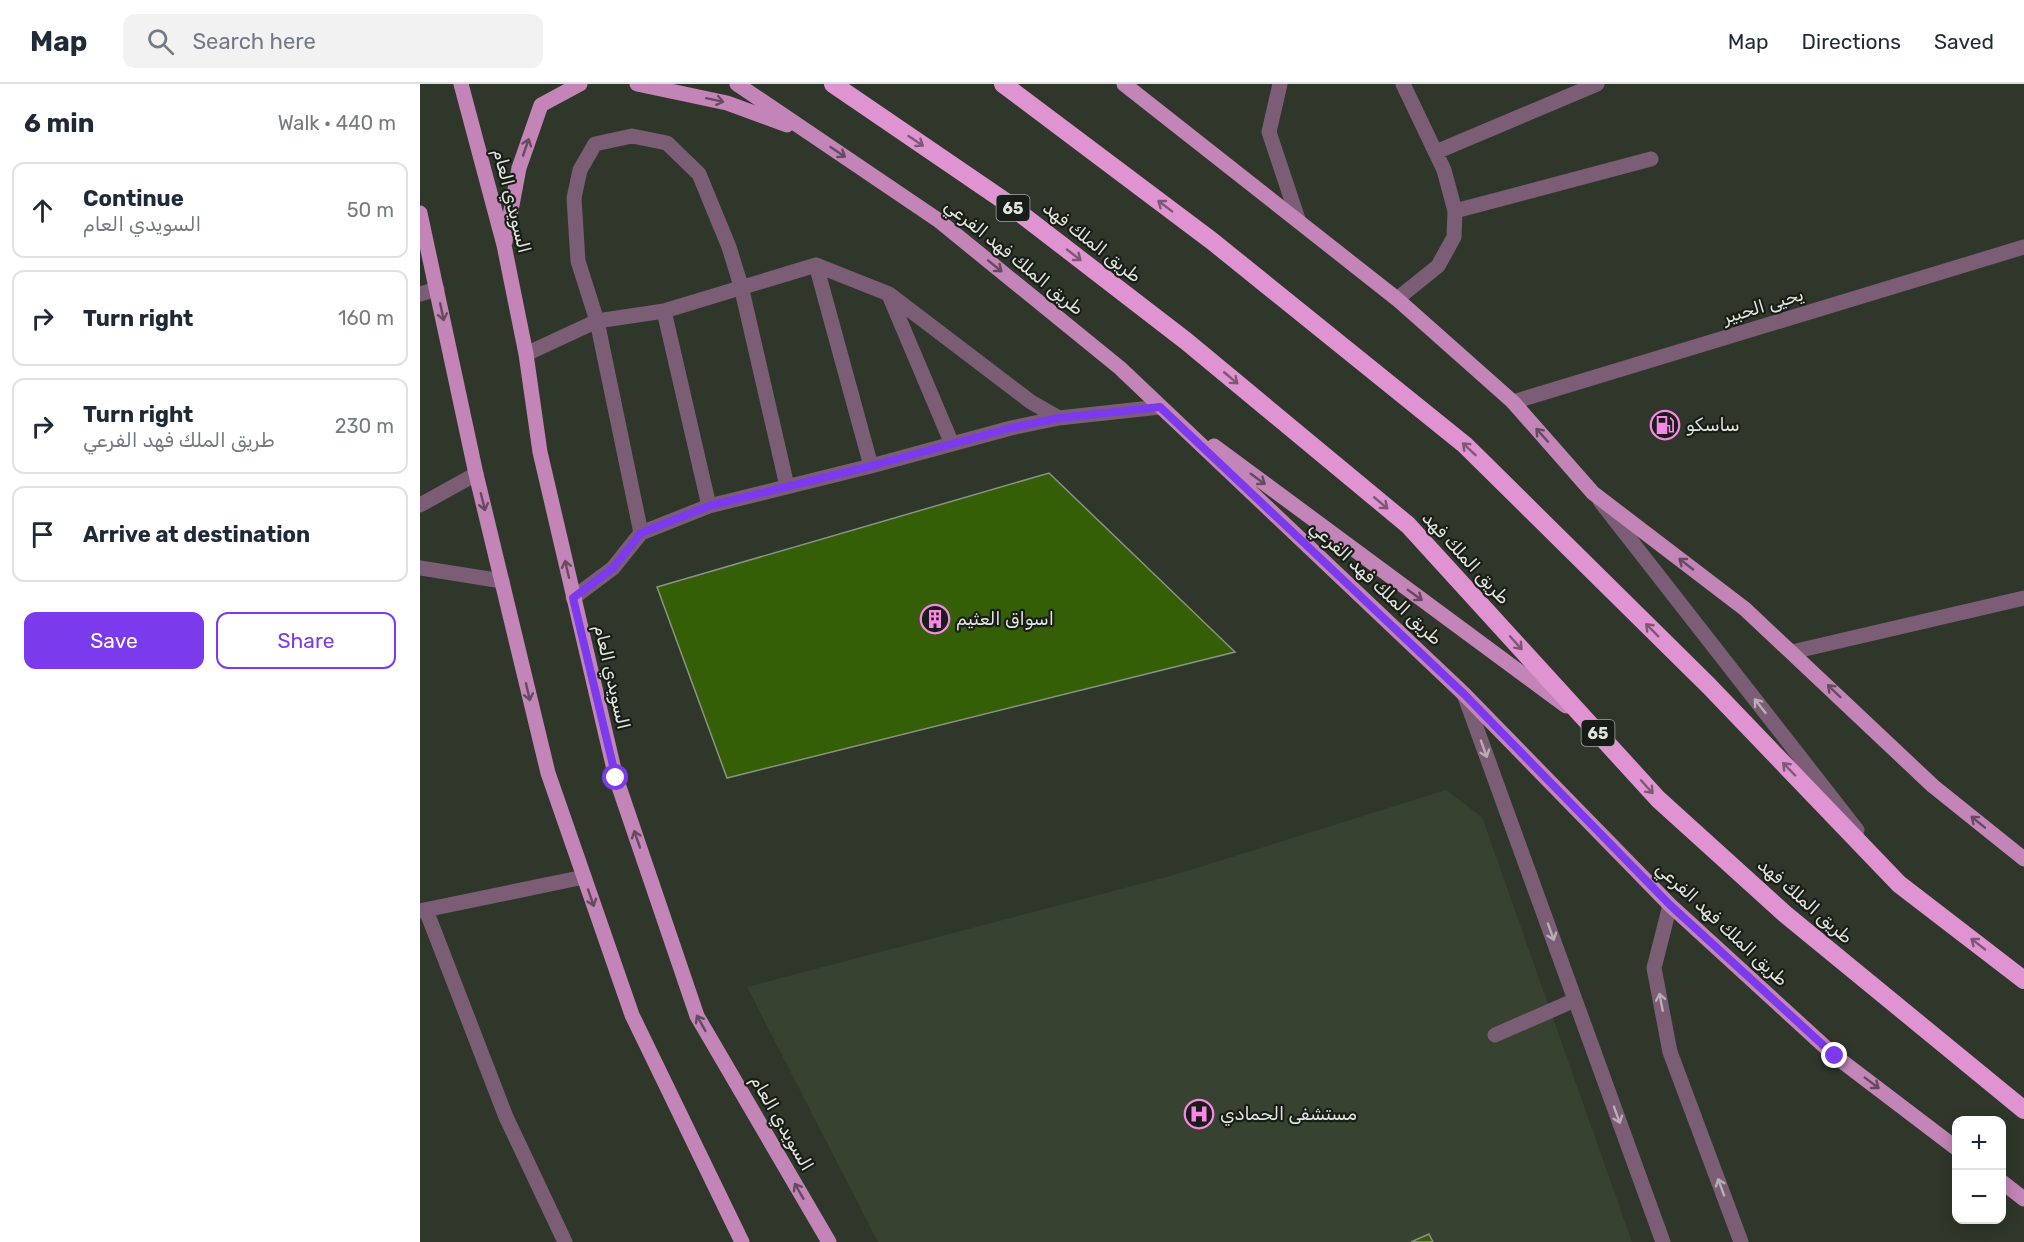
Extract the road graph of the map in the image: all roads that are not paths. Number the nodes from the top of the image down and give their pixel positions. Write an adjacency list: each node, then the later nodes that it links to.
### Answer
1 (461, 84): 17 (main road, السويدي العام)
2 (580, 84): 17 (main road, one-way to 2)
3 (637, 84): 11 (main road, one-way to 11)
4 (737, 84): 11 (main road, طريق الملك فهد الفرعي)
5 (833, 84): 45 (highway, طريق الملك فهد / 65, one-way to 45)
6 (1003, 84): 48 (highway, one-way to 6)
7 (1124, 84): 16 (main road)
8 (1280, 84): 16 (street)
9 (1403, 84): 12 (street)
10 (1597, 84): 12 (street)
11 (809, 133): 29 (main road, طريق الملك فهد الفرعي, one-way to 29)
12 (1436, 152): 14 (street)
13 (1651, 159): 14 (street)
14 (1455, 212): 24 (street)
15 (420, 213): 21 (main road)
16 (1298, 219): 24 (main road)
17 (504, 245): 27 (main road, السويدي العام)
18 (2024, 247): 28 (street, يحيى الحبير)
19 (816, 265): 20 (street); 23 (street); 32 (street)
20 (741, 286): 25 (street); 26 (street); 34 (street)
21 (437, 289): 22 (street); 33 (main road, one-way to 33)
22 (420, 294)
23 (889, 294): 30 (street); 31 (street)
24 (1397, 299): 28 (main road)
25 (664, 311): 26 (street); 37 (street)
26 (597, 321): 27 (street); 38 (street)
27 (526, 354): 41 (main road, السويدي العام, one-way to 27)
28 (1513, 402): 35 (main road, one-way to 28)
29 (1160, 407): 30 (street); 44 (main road, طريق الملك فهد الفرعي); 45 (main road, one-way to 45)
30 (1059, 418): 31 (street)
31 (952, 444): 32 (street)
32 (871, 466): 34 (street)
33 (476, 474): 36 (street); 40 (main road, one-way to 40)
34 (787, 486): 37 (street)
35 (1593, 493): 43 (main road, one-way to 35); 48 (street, one-way to 35)
36 (420, 505)
37 (709, 506): 38 (street)
38 (641, 533): 41 (street)
39 (420, 568): 40 (street)
40 (502, 581): 47 (main road, one-way to 47)
41 (573, 598): 60 (main road, السويدي العام, one-way to 41)
42 (2024, 598): 43 (street)
43 (1792, 652): 46 (main road, one-way to 43)
44 (1464, 694): 49 (main road, طريق الملك فهد الفرعي); 52 (street, one-way to 52)
45 (1589, 723): 54 (highway, طريق الملك فهد / 65, one-way to 54)
46 (2024, 859)
47 (584, 877): 50 (street); 59 (main road, one-way to 59)
48 (1899, 884): 51 (highway, one-way to 48)
49 (1670, 905): 55 (main road, طريق الملك فهد الفرعي, one-way to 55); 62 (street, one-way to 49)
50 (423, 911): 58 (street)
51 (2024, 980)
52 (1575, 999): 53 (street); 61 (street, one-way to 61)
53 (1495, 1035)
54 (2024, 1110)
55 (1952, 1145)
56 (2006, 1186): 57 (main road)
57 (2024, 1199)
58 (565, 1242)
59 (742, 1242)
60 (829, 1242)
61 (1663, 1242)
62 (1741, 1242)

